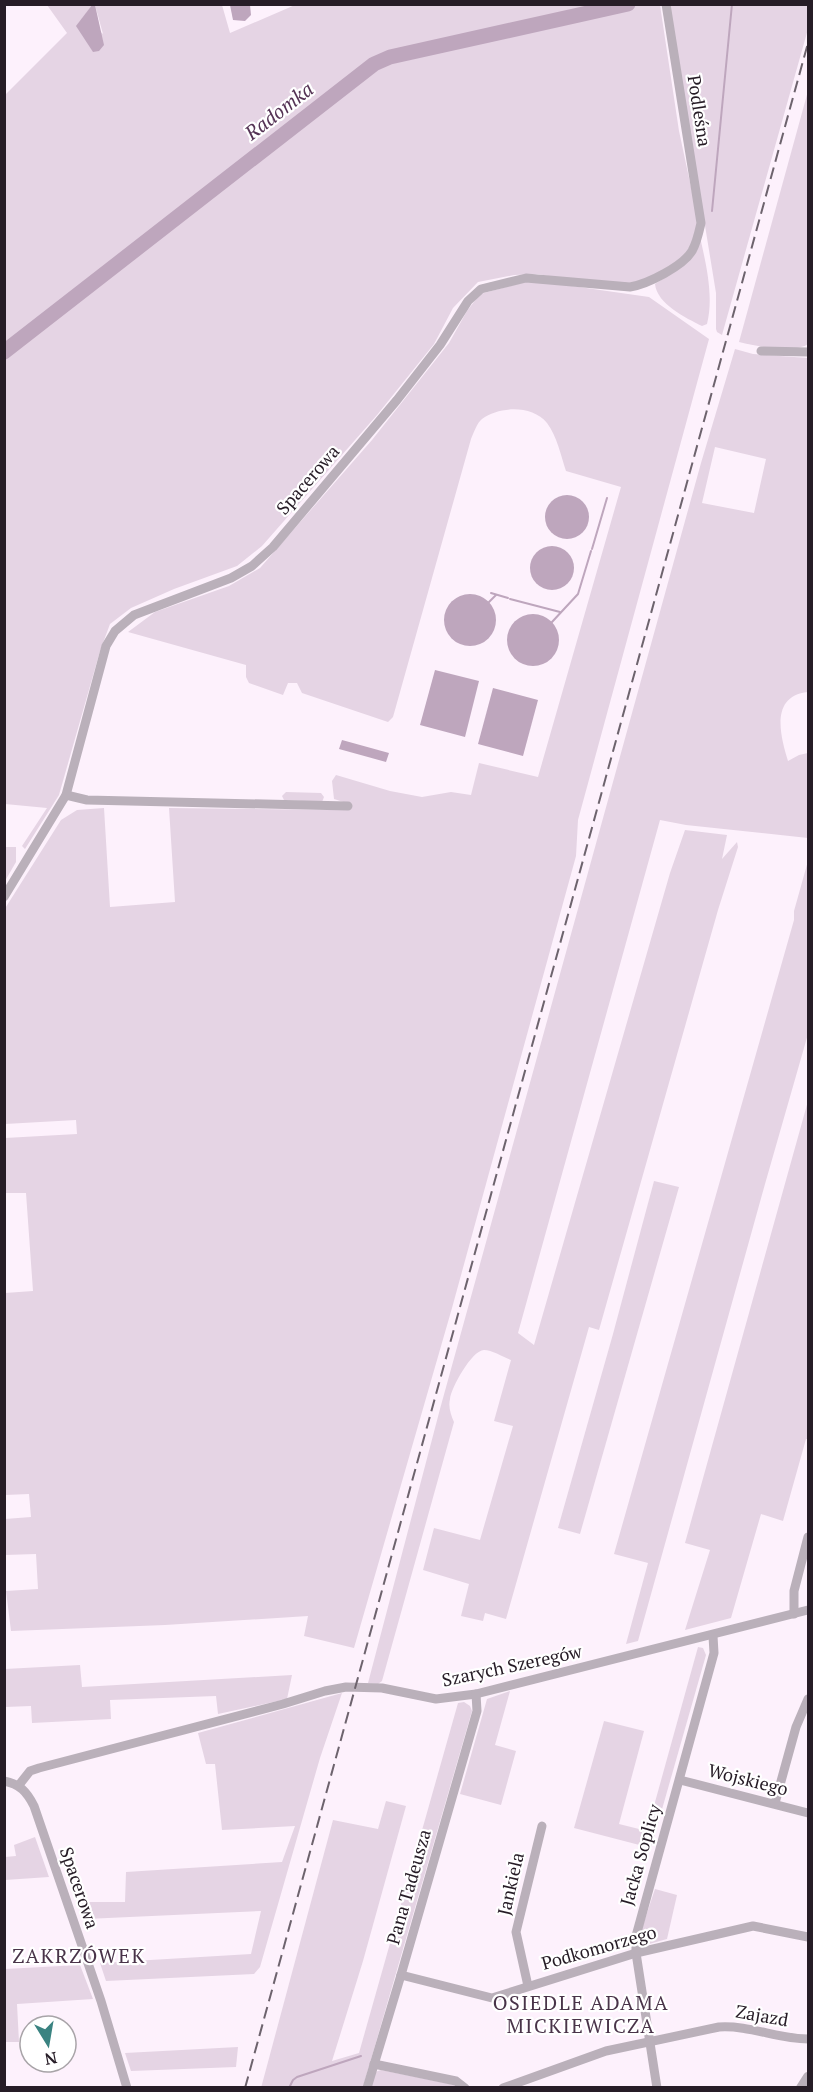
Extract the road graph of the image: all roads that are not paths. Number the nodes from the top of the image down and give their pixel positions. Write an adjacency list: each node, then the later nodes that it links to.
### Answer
1 (666, 5): 2 (street, Podleśna)
2 (646, 282): 5 (street, Spacerowa)
3 (761, 351): 4 (street)
4 (808, 352)
5 (66, 795): 6 (street); 7 (street, Spacerowa)
6 (348, 806)
7 (4, 897)
8 (808, 1537): 10 (street)
9 (808, 1610): 10 (street, Szarych Szeregów)
10 (794, 1614): 11 (street, Szarych Szeregów)
11 (713, 1636): 12 (street, Szarych Szeregów); 14 (street, Jacka Soplicy)
12 (477, 1694): 16 (street, Szarych Szeregów); 22 (street, Pana Tadeusza)
13 (808, 1699): 17 (street)
14 (680, 1780): 17 (street, Wojskiego); 21 (street, Jacka Soplicy)
15 (4, 1781): 16 (street)
16 (19, 1785): 28 (street, Spacerowa)
17 (775, 1803): 18 (street, Wojskiego)
18 (808, 1813)
19 (542, 1826): 23 (street, Jankiela)
20 (808, 1937): 21 (street, Podkomorzego)
21 (636, 1953): 23 (street, Podkomorzego); 25 (street, Jacka Soplicy)
22 (401, 1975): 23 (street, Podkomorzego); 26 (street, Pana Tadeusza)
23 (528, 1986)
24 (808, 2039): 25 (street, Zajazd)
25 (650, 2041): 31 (street, Zajazd); 32 (street, Jacka Soplicy)
26 (374, 2064): 29 (street, Pana Tadeusza); 30 (street)
27 (808, 2077): 33 (street)
28 (127, 2088)
29 (367, 2088)
30 (465, 2088)
31 (503, 2088)
32 (657, 2088)
33 (801, 2088)

